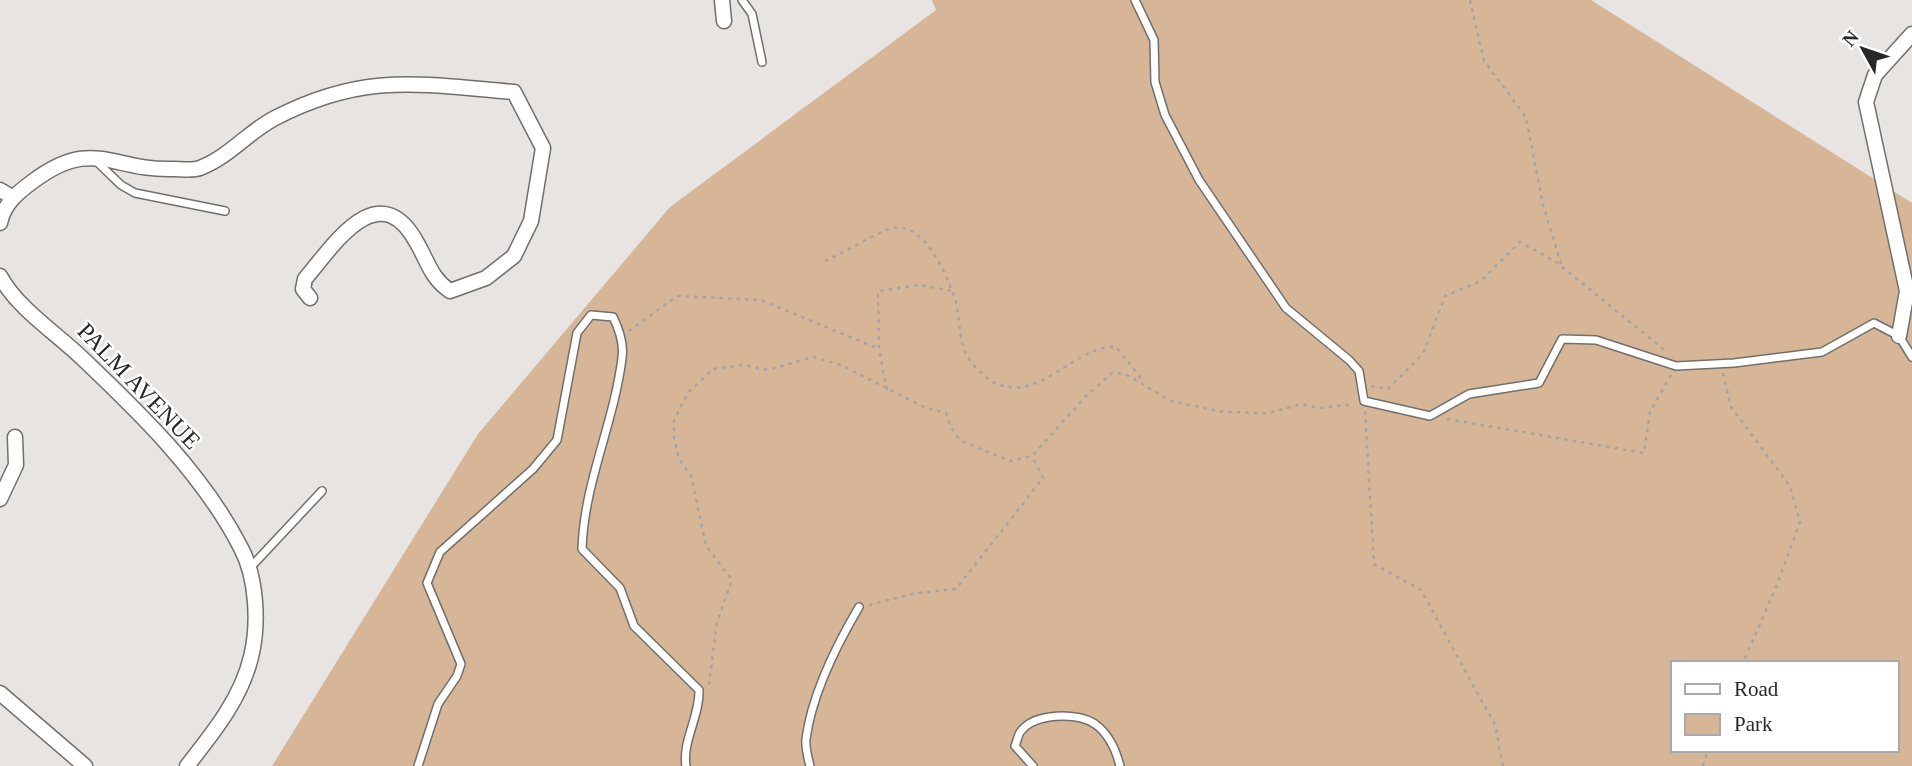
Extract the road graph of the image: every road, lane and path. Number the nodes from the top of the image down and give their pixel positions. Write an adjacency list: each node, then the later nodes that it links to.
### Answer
1 (722, 0): 5 (street)
2 (742, 0): 7 (lane)
3 (1135, 0): 24 (lane)
4 (1470, 0): 13 (path)
5 (724, 20)
6 (1912, 33): 17 (street)
7 (762, 62)
8 (91, 156): 9 (street); 10 (lane); 16 (street)
9 (6, 194): 11 (street)
10 (225, 211)
11 (0, 223)
12 (825, 261): 15 (path)
13 (1562, 267): 23 (path); 24 (path)
14 (0, 276): 33 (street, PALM AVENUE)
15 (952, 291): 19 (path); 25 (path)
16 (310, 298)
17 (1899, 336): 20 (lane); 21 (lane)
18 (620, 337): 19 (path); 37 (lane); 40 (lane)
19 (879, 349): 26 (path)
20 (1912, 357)
21 (1720, 364): 23 (lane); 35 (path)
22 (1676, 366): 23 (lane); 28 (lane); 28 (path)
23 (1685, 366)
24 (1361, 383): 27 (lane)
25 (1147, 384): 27 (path); 30 (path)
26 (887, 390): 30 (path); 37 (path)
27 (1364, 401): 28 (lane); 45 (path)
28 (1430, 416)
29 (15, 437): 32 (street)
30 (1032, 456): 34 (path)
31 (322, 491): 33 (lane)
32 (0, 499)
33 (248, 570): 39 (street, PALM AVENUE)
34 (859, 607): 42 (lane)
35 (1743, 661)
36 (0, 693): 38 (street)
37 (699, 707): 41 (lane)
38 (85, 766)
39 (187, 766)
40 (418, 766)
41 (686, 766)
42 (810, 766)
43 (1033, 766): 44 (lane)
44 (1120, 766)
45 (1503, 766)

